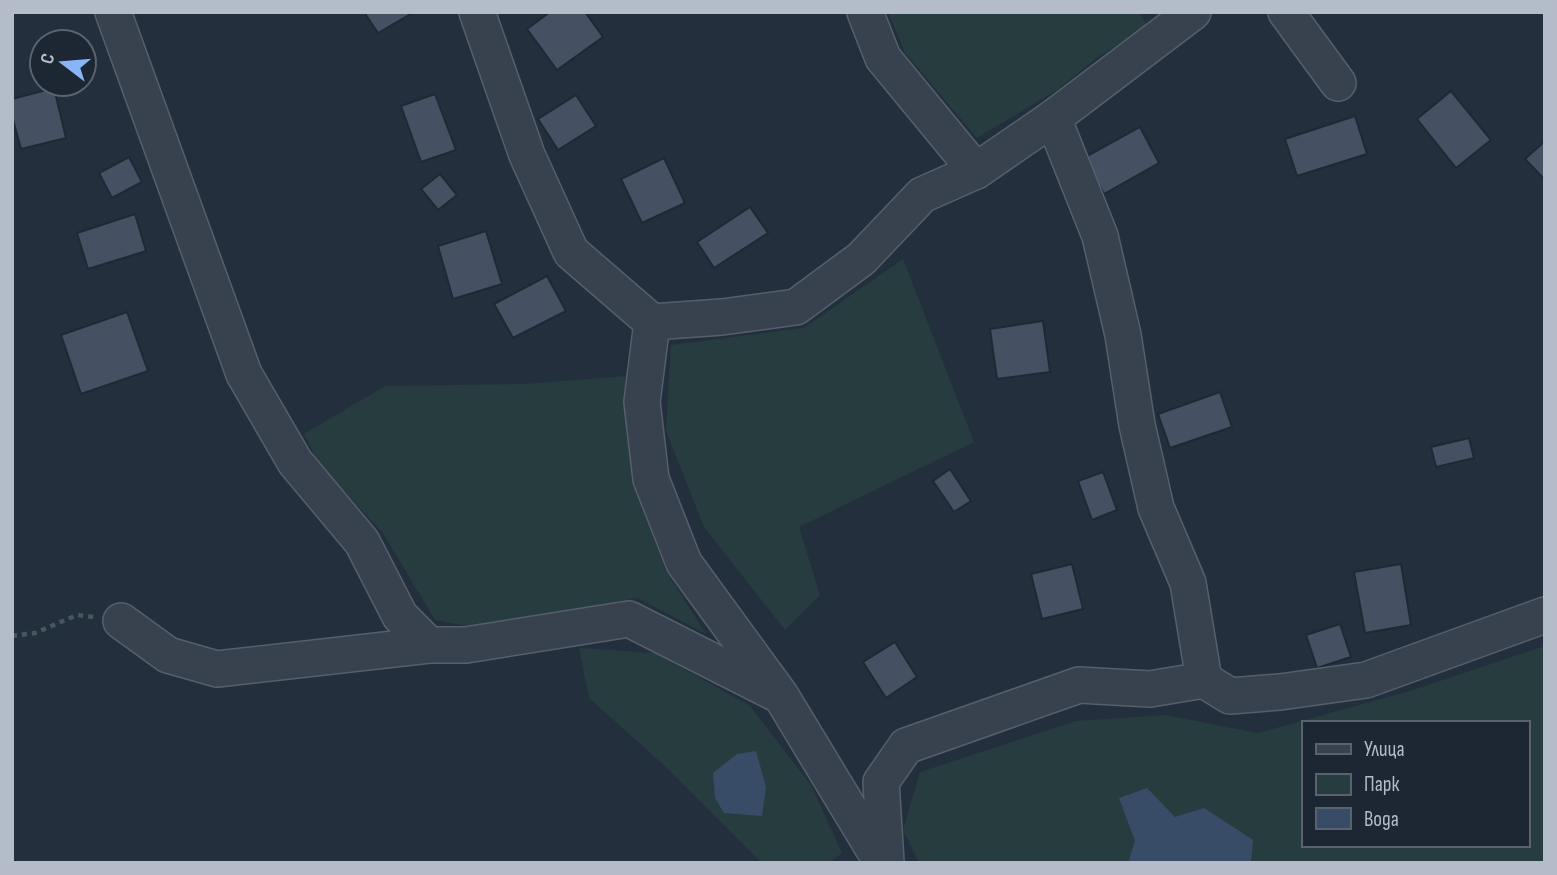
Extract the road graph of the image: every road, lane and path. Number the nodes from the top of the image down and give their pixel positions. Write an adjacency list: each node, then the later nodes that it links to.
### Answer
1 (113, 12): 13 (street)
2 (477, 12): 9 (street)
3 (865, 12): 8 (street)
4 (1193, 12): 7 (street)
5 (1286, 12): 6 (street)
6 (1338, 83)
7 (1053, 118): 8 (street); 14 (street)
8 (976, 171): 9 (street)
9 (652, 322): 15 (street)
10 (1545, 615): 14 (street)
11 (121, 621): 12 (path); 13 (street)
12 (12, 636)
13 (429, 645): 15 (street)
14 (1204, 680): 16 (street)
15 (782, 696): 16 (street)
16 (884, 863)

